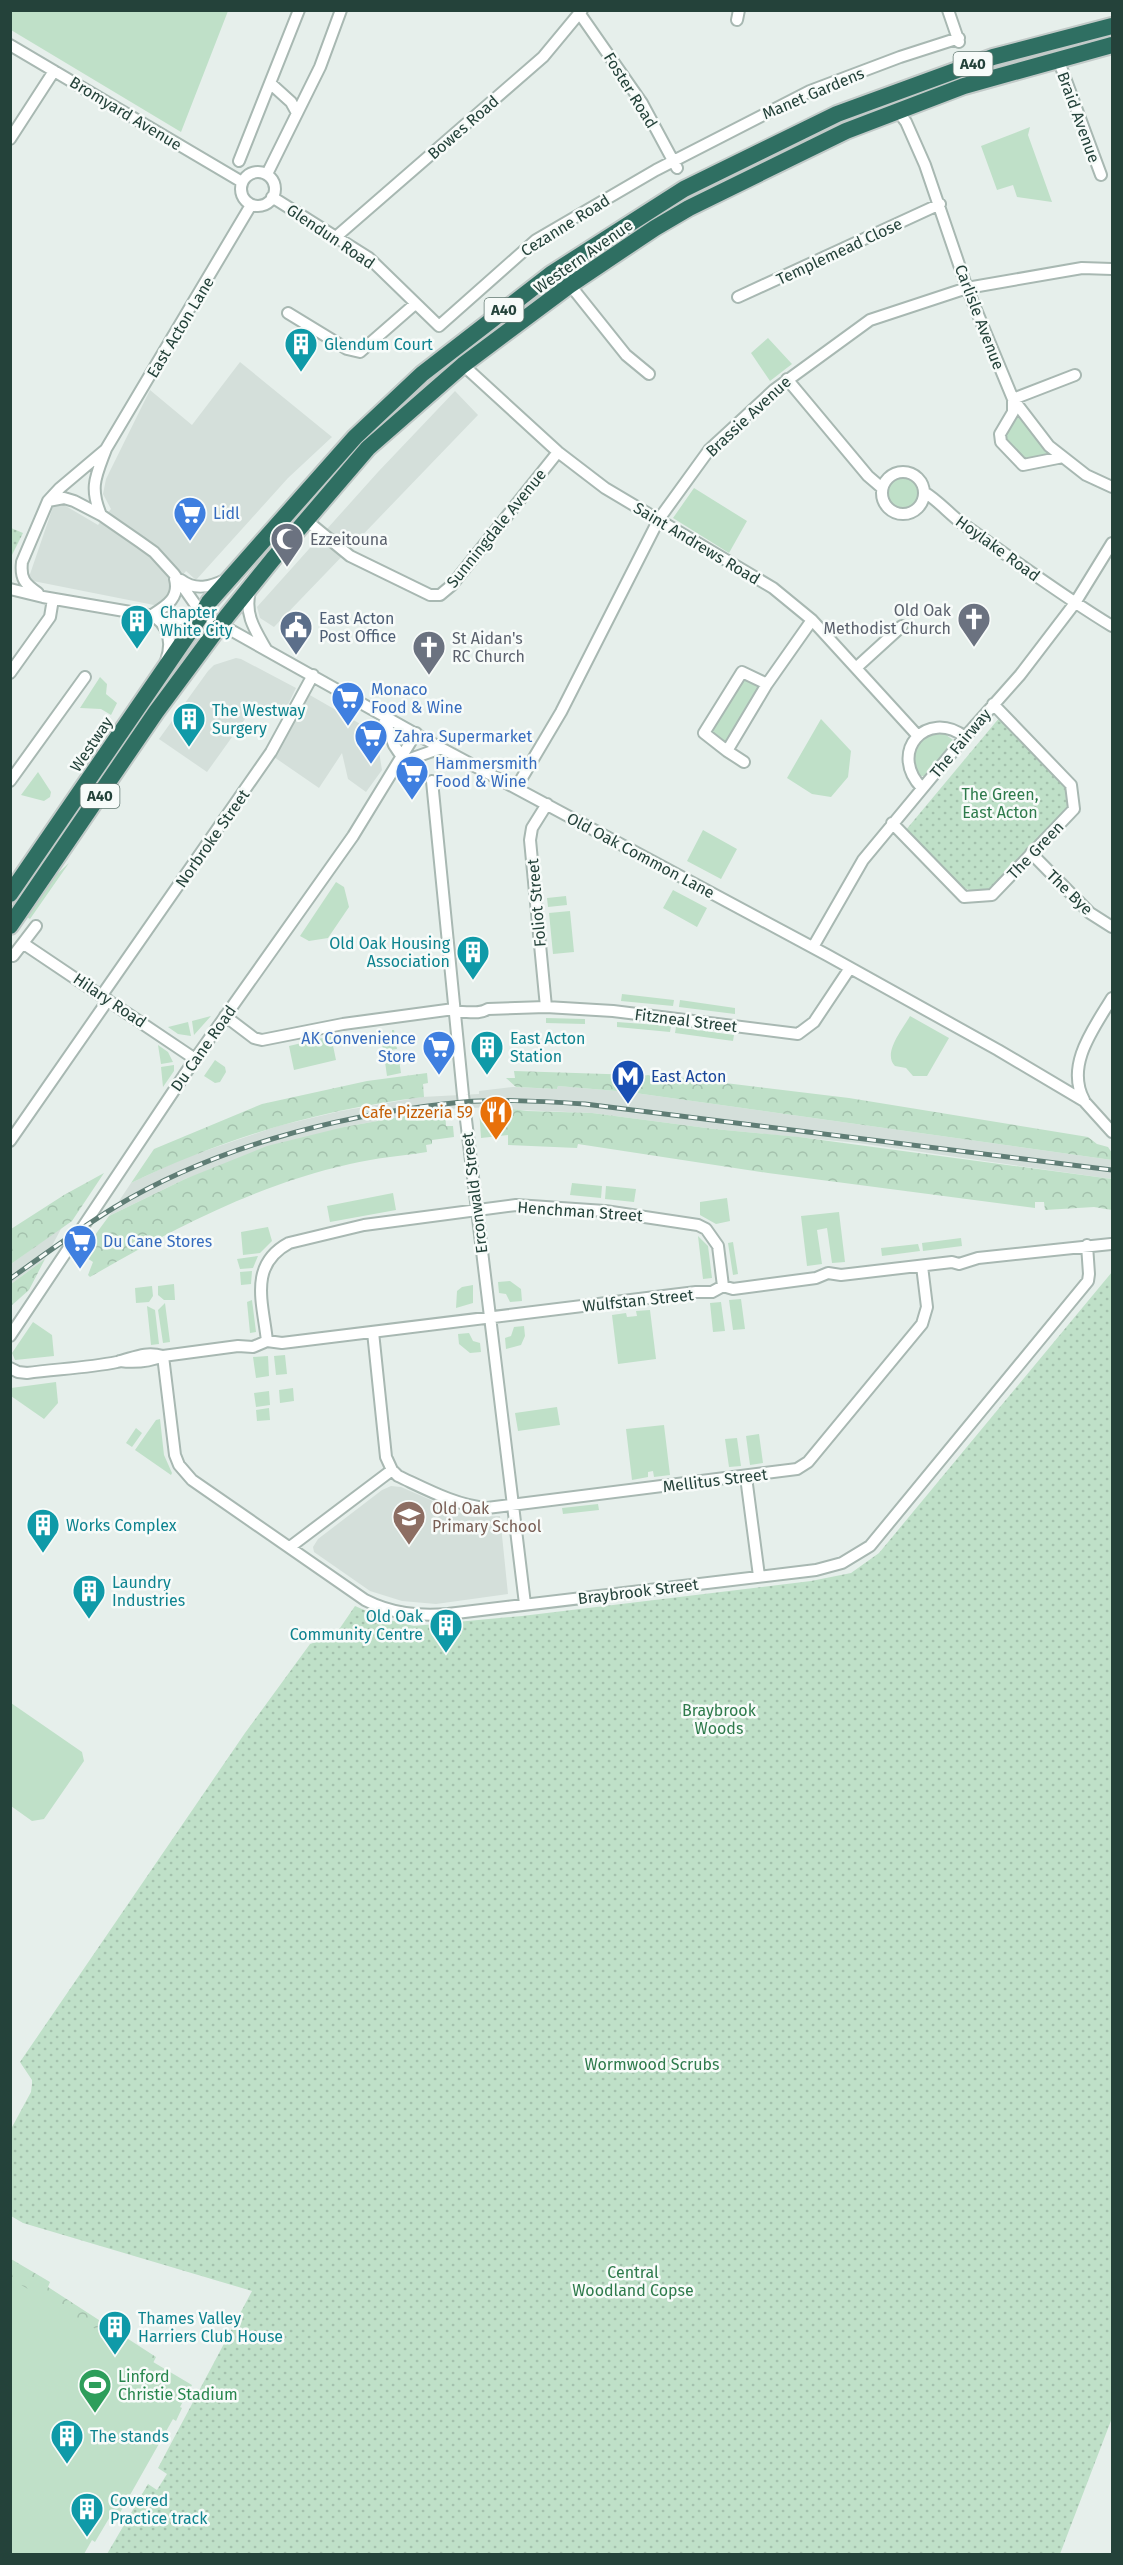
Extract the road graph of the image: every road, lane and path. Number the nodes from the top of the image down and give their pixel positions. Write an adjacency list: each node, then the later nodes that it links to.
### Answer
1 (299, 10): 10 (street)
2 (340, 10): 12 (street)
3 (948, 10): 15 (street, Manet Gardens)
4 (581, 12): 15 (street, Foster Road); 22 (street, Bowes Road)
5 (1113, 26): 49 (highway, Western Avenue / A40)
6 (1113, 45): 8 (highway, Western Avenue / A40)
7 (12, 48): 9 (street, Bromyard Avenue)
8 (1058, 59): 11 (highway, Western Avenue / A40); 17 (street, Braid Avenue)
9 (54, 71): 13 (street); 18 (street, Bromyard Avenue)
10 (270, 83): 12 (street); 14 (street)
11 (897, 110): 20 (street, Carlisle Avenue); 24 (highway, Western Avenue / A40)
12 (297, 113): 16 (street)
13 (10, 139)
14 (239, 161)
15 (675, 166): 29 (street, Cezanne Road)
16 (267, 174): 18 (street); 19 (street)
17 (1101, 175)
18 (242, 182): 21 (street)
19 (272, 197): 21 (street); 22 (street, Glendun Road)
20 (940, 204): 25 (street, Carlisle Avenue); 26 (street, Templemead Close)
21 (251, 205): 35 (street, East Acton Lane)
22 (338, 236): 27 (street, Glendun Road)
23 (1113, 269): 25 (street, Brassie Avenue)
24 (570, 285): 30 (highway, Western Avenue / A40); 31 (street)
25 (967, 288): 33 (street, Brassie Avenue); 34 (street, Carlisle Avenue)
26 (738, 297)
27 (415, 304): 28 (street); 29 (street, Glendun Road)
28 (288, 313)
29 (440, 326)
30 (463, 365): 36 (street, Saint Andrews Road); 44 (highway, Western Avenue / A40)
31 (649, 374)
32 (1075, 375): 34 (street)
33 (787, 379): 39 (street); 43 (street, Brassie Avenue)
34 (1013, 399): 37 (street, Carlisle Avenue); 37 (street)
35 (106, 449): 41 (street, East Acton Lane); 42 (street, East Acton Lane)
36 (558, 452): 43 (street, Saint Andrews Road); 44 (street, Sunningdale Avenue)
37 (1063, 457): 38 (street, Carlisle Avenue)
38 (1113, 487)
39 (882, 488): 40 (street, Hoylake Road); 40 (street)
40 (924, 492): 53 (street, Hoylake Road)
41 (48, 501): 42 (street, Old Oak Common Lane); 46 (street)
42 (101, 515): 47 (street, Old Oak Common Lane)
43 (659, 519): 56 (street, Saint Andrews Road); 78 (street, Brassie Avenue)
44 (306, 520): 50 (highway, Western Avenue / A40)
45 (1113, 543): 53 (street, The Fairway)
46 (22, 562): 48 (street); 52 (street)
47 (174, 574): 49 (street, Old Oak Common Lane); 54 (street); 55 (street, Old Oak Common Lane)
48 (10, 577)
49 (227, 579): 55 (highway, Western Avenue / A40)
50 (254, 582): 57 (highway, Western Avenue / A40); 60 (street)
51 (10, 589): 52 (street)
52 (48, 598): 54 (street); 62 (street)
53 (1075, 603): 59 (street, Hoylake Road); 67 (street, The Fairway)
54 (152, 615): 55 (street); 63 (street)
55 (202, 615): 57 (street, Old Oak Common Lane); 63 (highway, Westway / A40)
56 (812, 620): 61 (street, Saint Andrews Road); 66 (street)
57 (220, 624): 60 (street, Old Oak Common Lane); 84 (highway, Western Avenue / A40)
58 (902, 626): 61 (street)
59 (1113, 626)
60 (267, 649): 64 (street, Old Oak Common Lane)
61 (856, 667): 70 (street, Saint Andrews Road)
62 (10, 673)
63 (160, 674): 83 (highway, Westway / A40)
64 (313, 675): 68 (street, Old Oak Common Lane); 91 (street, Norbroke Street)
65 (85, 678): 77 (street)
66 (767, 684): 73 (street); 73 (street)
67 (993, 704): 71 (street, The Fairway); 82 (street, The Green)
68 (383, 715): 69 (street, Old Oak Common Lane); 74 (street)
69 (416, 733): 72 (street, Old Oak Common Lane); 74 (street, Du Cane Road)
70 (918, 736): 71 (street); 79 (street)
71 (965, 737): 79 (street, The Fairway)
72 (441, 748): 74 (street); 78 (street, Old Oak Common Lane)
73 (727, 751): 75 (street)
74 (400, 760): 95 (street, Du Cane Road)
75 (744, 762)
76 (432, 781): 94 (street, Erconwald Street)
77 (10, 782)
78 (516, 788): 80 (street, Old Oak Common Lane)
79 (922, 788): 81 (street, The Fairway)
80 (547, 804): 88 (street, Old Oak Common Lane); 93 (street, Foliot Street)
81 (891, 824): 82 (street, The Green); 88 (street, The Fairway)
82 (1032, 853): 86 (street, The Bye)
83 (10, 894)
84 (10, 926)
85 (36, 926): 87 (street)
86 (1113, 927)
87 (24, 944): 89 (street); 91 (street, Hilary Road)
88 (813, 947): 90 (street, Old Oak Common Lane)
89 (13, 956)
90 (850, 968): 93 (street, Fitzneal Street); 97 (street, Old Oak Common Lane)
91 (105, 997): 96 (street, Hilary Road); 99 (street, Norbroke Street)
92 (1113, 998): 97 (street)
93 (546, 1007): 94 (street, Fitzneal Street)
94 (454, 1010): 95 (street); 100 (street, Erconwald Street)
95 (225, 1016): 96 (street, Du Cane Road)
96 (195, 1059): 107 (street, Du Cane Road)
97 (1084, 1101): 98 (street, Old Oak Common Lane)
98 (1113, 1132)
99 (10, 1141)
100 (476, 1210): 104 (street, Henchman Street); 105 (street, Erconwald Street); 108 (street, Henchman Street)
101 (1112, 1243): 102 (street, Wulfstan Street)
102 (1087, 1245): 103 (street, Wulfstan Street); 115 (street, Braybrook Street)
103 (922, 1266): 104 (street, Wulfstan Street); 112 (street, Mellitus Street)
104 (723, 1286): 105 (street, Wulfstan Street)
105 (490, 1319): 106 (street, Wulfstan Street); 113 (street, Erconwald Street)
106 (373, 1332): 108 (street, Wulfstan Street); 111 (street)
107 (10, 1336)
108 (267, 1341): 109 (street, Wulfstan Street)
109 (162, 1356): 110 (street, Wulfstan Street); 114 (street, Braybrook Street)
110 (10, 1368)
111 (392, 1470): 113 (street, Mellitus Street); 114 (street)
112 (746, 1477): 113 (street, Mellitus Street); 115 (street)
113 (512, 1504): 116 (street, Erconwald Street)
114 (290, 1547): 116 (street, Braybrook Street)
115 (759, 1576): 116 (street, Braybrook Street)
116 (525, 1604)

